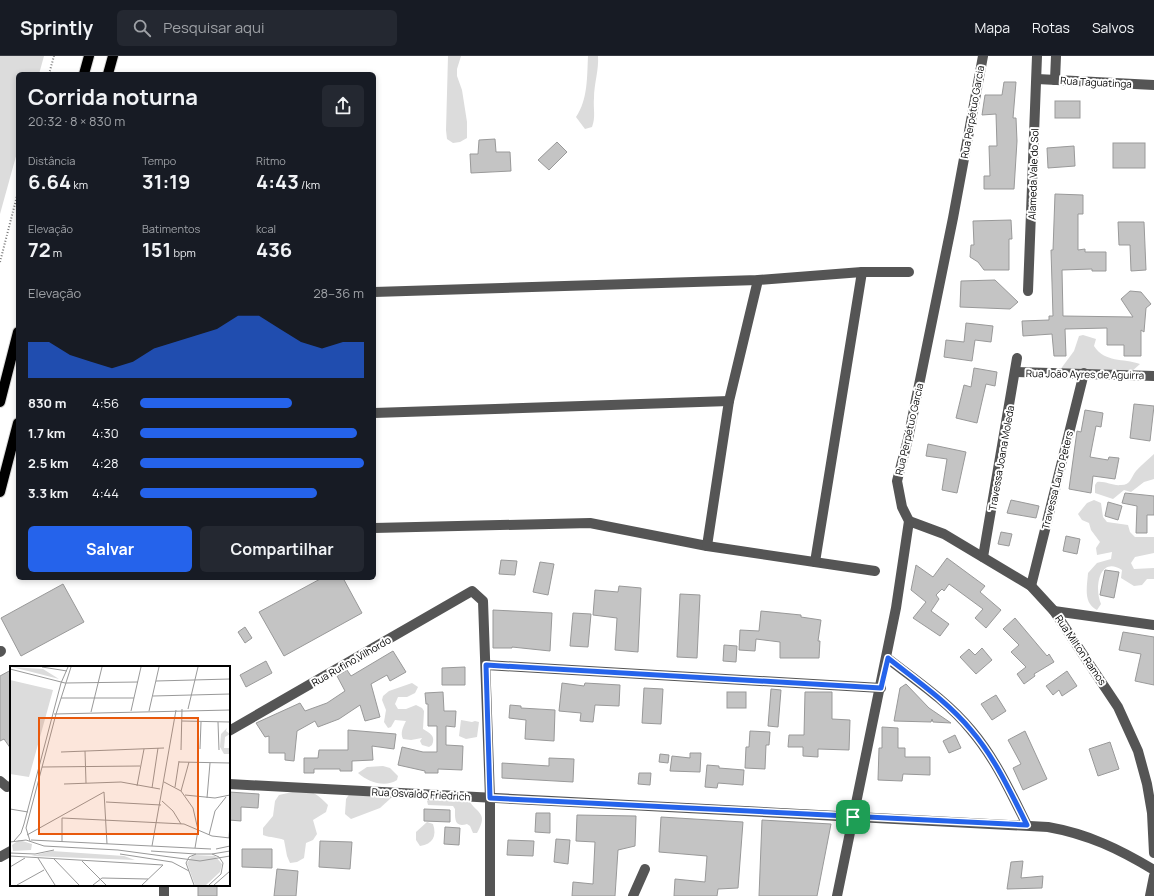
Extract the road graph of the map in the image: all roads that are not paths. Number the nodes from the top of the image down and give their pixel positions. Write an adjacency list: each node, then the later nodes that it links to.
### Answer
1 (89, 56): 6 (main road)
2 (113, 56): 7 (main road)
3 (983, 56): 26 (street, Rua Perpétuo Garcia)
4 (1037, 56): 8 (street, Alameda Vale do Sol)
5 (1056, 56): 9 (street)
6 (85, 72)
7 (109, 72)
8 (1037, 80): 9 (street, Rua Taguatinga); 14 (street, Alameda Vale do Sol)
9 (1055, 80): 10 (street, Rua Taguatinga)
10 (1154, 85)
11 (862, 272): 12 (street); 13 (street); 30 (street)
12 (908, 272)
13 (758, 280): 15 (street); 21 (street)
14 (1028, 291)
15 (376, 292)
16 (16, 340): 22 (main road)
17 (1016, 358): 18 (street, Travessa Joana Moleda)
18 (1015, 372): 19 (street, Rua João Ayres de Aguirra); 29 (street, Travessa Joana Moleda)
19 (1084, 373): 20 (street, Rua João Ayres de Aguirra); 32 (street, Travessa Lauro Peters)
20 (1154, 376)
21 (728, 401): 23 (street); 28 (street)
22 (0, 402)
23 (376, 413)
24 (16, 431): 25 (main road)
25 (0, 492)
26 (909, 521): 29 (street, Rua Milton Ramos); 35 (street)
27 (376, 528): 28 (street)
28 (707, 546): 30 (street)
29 (984, 557): 32 (street, Rua Milton Ramos)
30 (815, 562): 31 (street)
31 (875, 571)
32 (1031, 586): 33 (street, Rua Milton Ramos)
33 (1054, 611): 34 (street); 46 (street, Rua Milton Ramos)
34 (1154, 625)
35 (888, 658): 37 (street); 44 (street)
36 (486, 665): 37 (street); 38 (street, Rua Rufino Vilhordo); 42 (street)
37 (881, 688): 43 (street)
38 (230, 730)
39 (0, 781): 41 (street)
40 (230, 784): 42 (street, Rua Osvaldo Friedrich)
41 (10, 786)
42 (490, 798): 43 (street, Rua Osvaldo Friedrich); 51 (street)
43 (853, 817): 44 (street, Rua Osvaldo Friedrich); 53 (street)
44 (1027, 825): 49 (street, Rua Osvaldo Friedrich)
45 (10, 852): 47 (street)
46 (1154, 853)
47 (0, 857)
48 (645, 869): 52 (street)
49 (1154, 870)
50 (1154, 876): 54 (street)
51 (490, 896)
52 (633, 896)
53 (837, 896)
54 (1150, 896)

